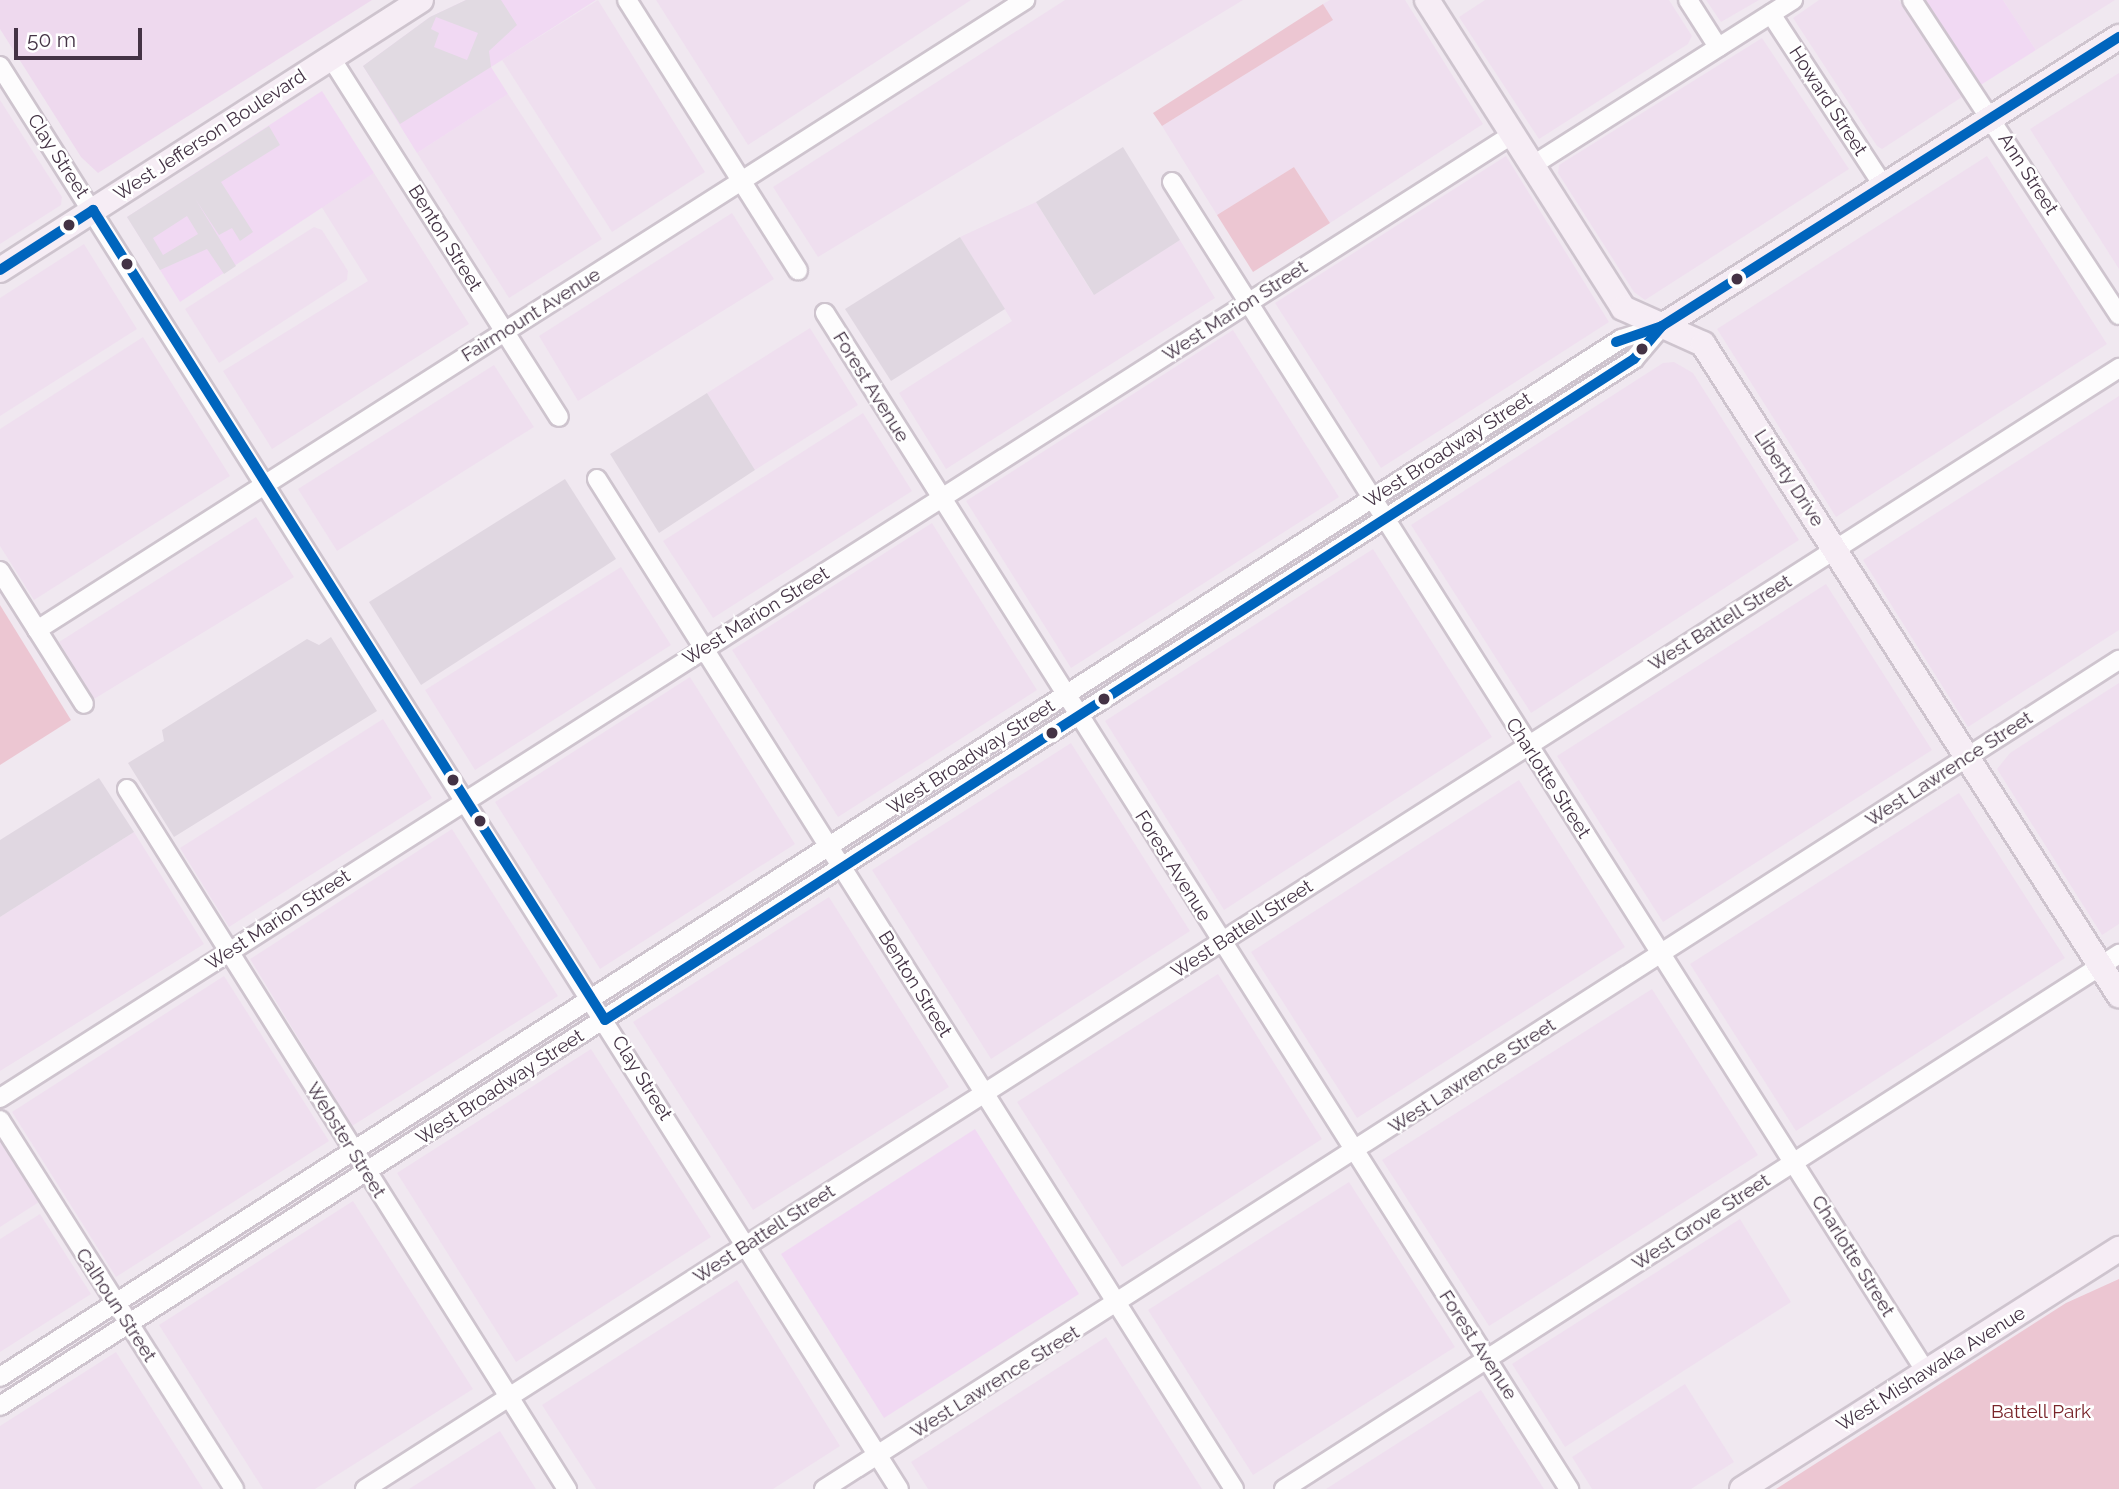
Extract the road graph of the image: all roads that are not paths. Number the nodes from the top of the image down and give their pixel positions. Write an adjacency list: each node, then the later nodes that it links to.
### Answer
1 (421, 0): 11 (street, West Jefferson Boulevard)
2 (627, 0): 16 (street)
3 (1025, 0): 16 (street, Fairmount Avenue)
4 (1427, 0): 14 (street, Liberty Drive)
5 (1688, 0): 10 (street)
6 (1793, 0): 8 (street)
7 (1912, 0): 13 (street, Ann Street)
8 (1771, 14): 10 (street); 18 (street, Howard Street)
9 (2119, 37): 13 (street, West Broadway Street)
10 (1718, 47): 15 (street)
11 (331, 58): 19 (street, West Jefferson Boulevard); 26 (street, Benton Street)
12 (0, 66): 19 (street, Clay Street)
13 (1991, 118): 18 (street, West Broadway Street); 24 (street, Ann Street)
14 (1513, 134): 15 (street, Liberty Drive); 22 (street, West Marion Street)
15 (1533, 165): 25 (street, Liberty Drive)
16 (743, 182): 21 (street); 26 (street, Fairmount Avenue)
17 (1172, 182): 22 (street, Charlotte Street)
18 (1884, 187): 25 (street, West Broadway Street)
19 (93, 210): 20 (street, West Jefferson Boulevard); 30 (street, Clay Street)
20 (0, 270)
21 (798, 270)
22 (1249, 302): 31 (street, West Marion Street); 32 (street, Charlotte Street)
23 (825, 313): 31 (street, Forest Avenue)
24 (2119, 315)
25 (1662, 326): 32 (street, West Broadway Street); 33 (street, West Broadway Street); 34 (street, Liberty Drive)
26 (504, 332): 28 (street, Benton Street); 30 (street, Fairmount Avenue)
27 (2119, 368): 34 (street, West Battell Street)
28 (559, 417)
29 (597, 479): 37 (street, Benton Street)
30 (266, 483): 36 (street, Fairmount Avenue); 45 (street, Clay Street)
31 (941, 498): 37 (street, West Marion Street); 39 (street, Forest Avenue)
32 (1372, 499): 33 (street, Charlotte Street); 39 (street, West Broadway Street)
33 (1385, 519): 41 (street, West Broadway Street); 42 (street, Charlotte Street)
34 (1835, 549): 42 (street, West Battell Street); 43 (street, Liberty Drive)
35 (0, 571): 36 (street)
36 (37, 630): 40 (street)
37 (704, 649): 45 (street, West Marion Street); 46 (street, Benton Street)
38 (2119, 660): 43 (street, West Lawrence Street)
39 (1066, 696): 41 (street, Forest Avenue); 46 (street, West Broadway Street)
40 (84, 704)
41 (1079, 718): 47 (street, West Broadway Street); 48 (street, Forest Avenue)
42 (1527, 745): 48 (street, West Battell Street); 50 (street, Charlotte Street)
43 (1967, 758): 50 (street, West Lawrence Street); 51 (street, Liberty Drive)
44 (127, 789): 49 (street, Webster Street)
45 (465, 799): 49 (street, West Marion Street); 53 (street, Clay Street)
46 (829, 848): 47 (street, Benton Street); 53 (street, West Broadway Street)
47 (842, 869): 54 (street, West Broadway Street); 55 (street, Benton Street)
48 (1222, 942): 55 (street, West Battell Street); 59 (street, Forest Avenue)
49 (229, 952): 56 (street, West Marion Street); 58 (street, Webster Street)
50 (1661, 954): 59 (street, West Lawrence Street); 60 (street, Charlotte Street)
51 (2110, 960): 52 (street, Liberty Drive); 60 (street, West Grove Street)
52 (2119, 995)
53 (592, 999): 54 (street, Clay Street); 58 (street, West Broadway Street)
54 (605, 1020): 61 (street, West Broadway Street); 62 (street, Clay Street)
55 (984, 1094): 62 (street, West Battell Street); 65 (street, Benton Street)
56 (0, 1098)
57 (0, 1120): 64 (street, Calhoun Street)
58 (353, 1152): 61 (street, Webster Street); 64 (street, West Broadway Street)
59 (1354, 1152): 65 (street, West Lawrence Street); 67 (street, Forest Avenue)
60 (1793, 1163): 67 (street, West Grove Street); 68 (street, Charlotte Street)
61 (366, 1172): 66 (street, West Broadway Street); 70 (street, Webster Street)
62 (746, 1245): 70 (street, West Battell Street); 72 (street, Clay Street)
63 (2119, 1249): 68 (street, West Mishawaka Avenue)
64 (116, 1304): 66 (street, Calhoun Street); 69 (street, West Broadway Street)
65 (1117, 1305): 72 (street, West Lawrence Street); 78 (street, Benton Street)
66 (129, 1324): 71 (street, West Broadway Street); 73 (street, Calhoun Street)
67 (1487, 1360): 79 (street, West Grove Street); 80 (street, Forest Avenue)
68 (1926, 1372): 81 (street, West Mishawaka Avenue)
69 (0, 1377)
70 (509, 1398): 74 (street, West Battell Street); 75 (street, Webster Street)
71 (0, 1406)
72 (878, 1455): 76 (street, West Lawrence Street); 77 (street, Clay Street)
73 (234, 1489)
74 (365, 1489)
75 (567, 1489)
76 (824, 1489)
77 (899, 1489)
78 (1234, 1489)
79 (1284, 1489)
80 (1569, 1489)
81 (1742, 1489)

